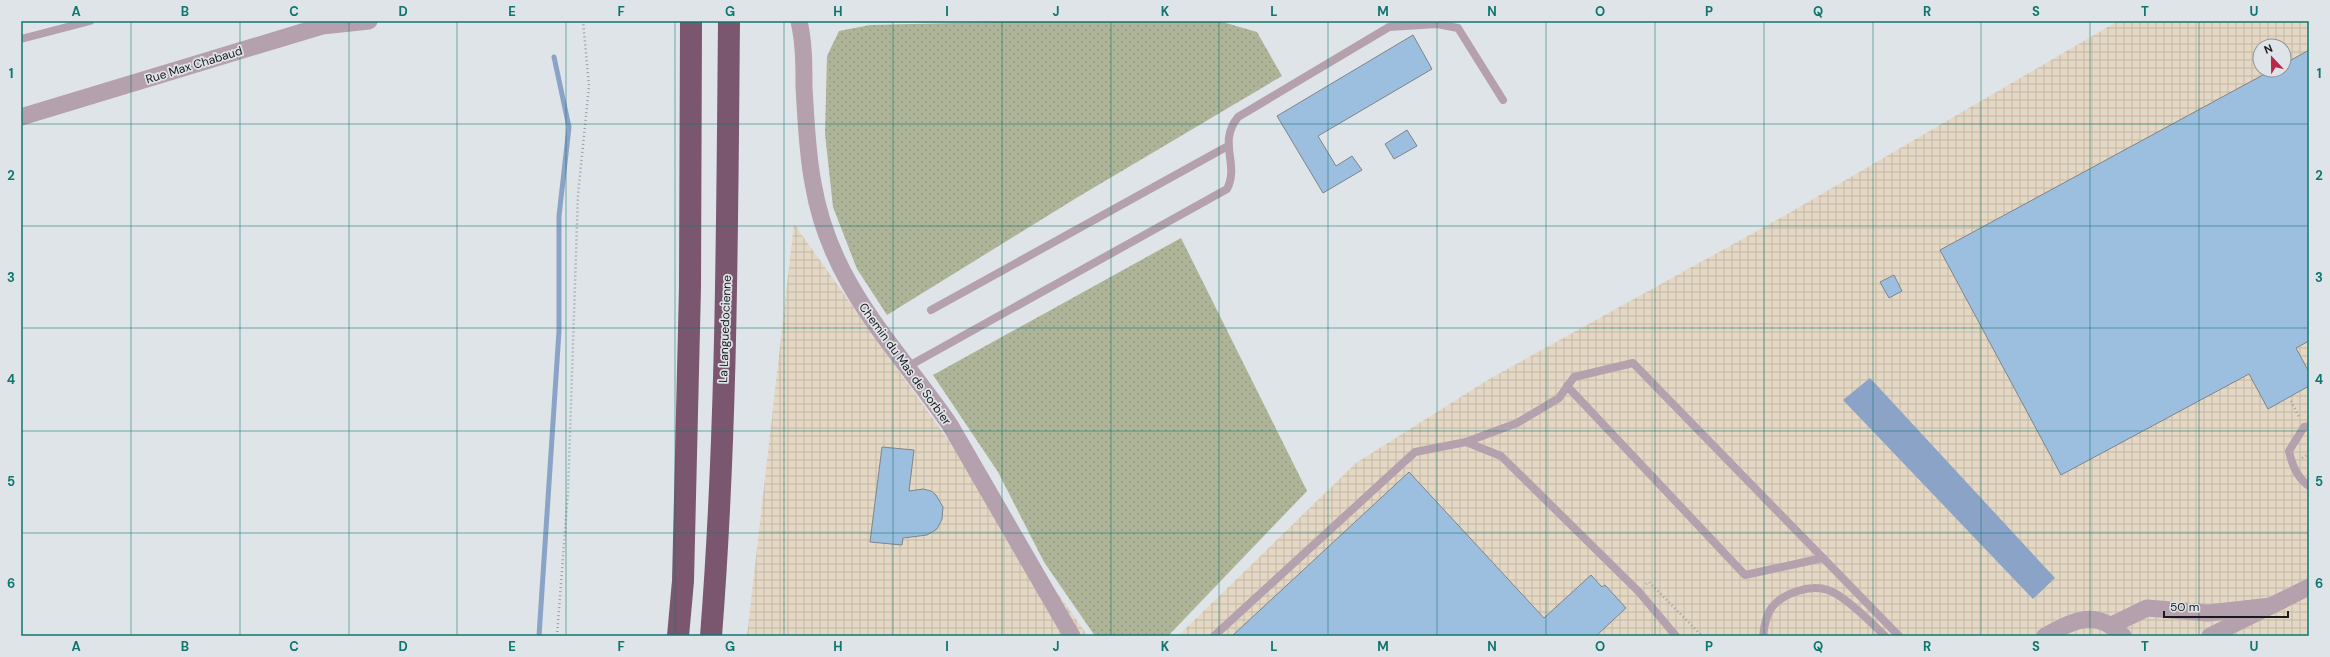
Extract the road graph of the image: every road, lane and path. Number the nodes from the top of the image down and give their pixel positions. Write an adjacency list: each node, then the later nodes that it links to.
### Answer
1 (90, 21): 8 (lane)
2 (369, 21): 6 (street, Rue Max Chabaud)
3 (583, 21): 25 (path)
4 (798, 21): 13 (street, Chemin du Mas de Sorbier)
5 (729, 22): 27 (highway, La Languedocienne)
6 (319, 24): 10 (street, Rue Max Chabaud)
7 (691, 24): 26 (highway)
8 (21, 39)
9 (1503, 100): 11 (lane)
10 (21, 117)
11 (1228, 146): 12 (lane); 13 (lane)
12 (931, 310)
13 (907, 367): 28 (street, Chemin du Mas de Sorbier)
14 (1567, 386): 18 (lane); 20 (lane); 20 (lane)
15 (2291, 401): 16 (path)
16 (2301, 421)
17 (2309, 426): 19 (lane)
18 (1466, 442): 29 (lane); 30 (lane)
19 (2309, 486)
20 (1823, 558): 34 (lane)
21 (1646, 585): 31 (path)
22 (2309, 587): 23 (street)
23 (2271, 606): 24 (street); 36 (street)
24 (2118, 630): 35 (street)
25 (557, 636)
26 (678, 636)
27 (711, 636)
28 (1072, 636)
29 (1214, 636)
30 (1676, 636)
31 (1702, 636)
32 (1762, 636): 33 (lane)
33 (1885, 636)
34 (1899, 636)
35 (2045, 636)
36 (2210, 636)

